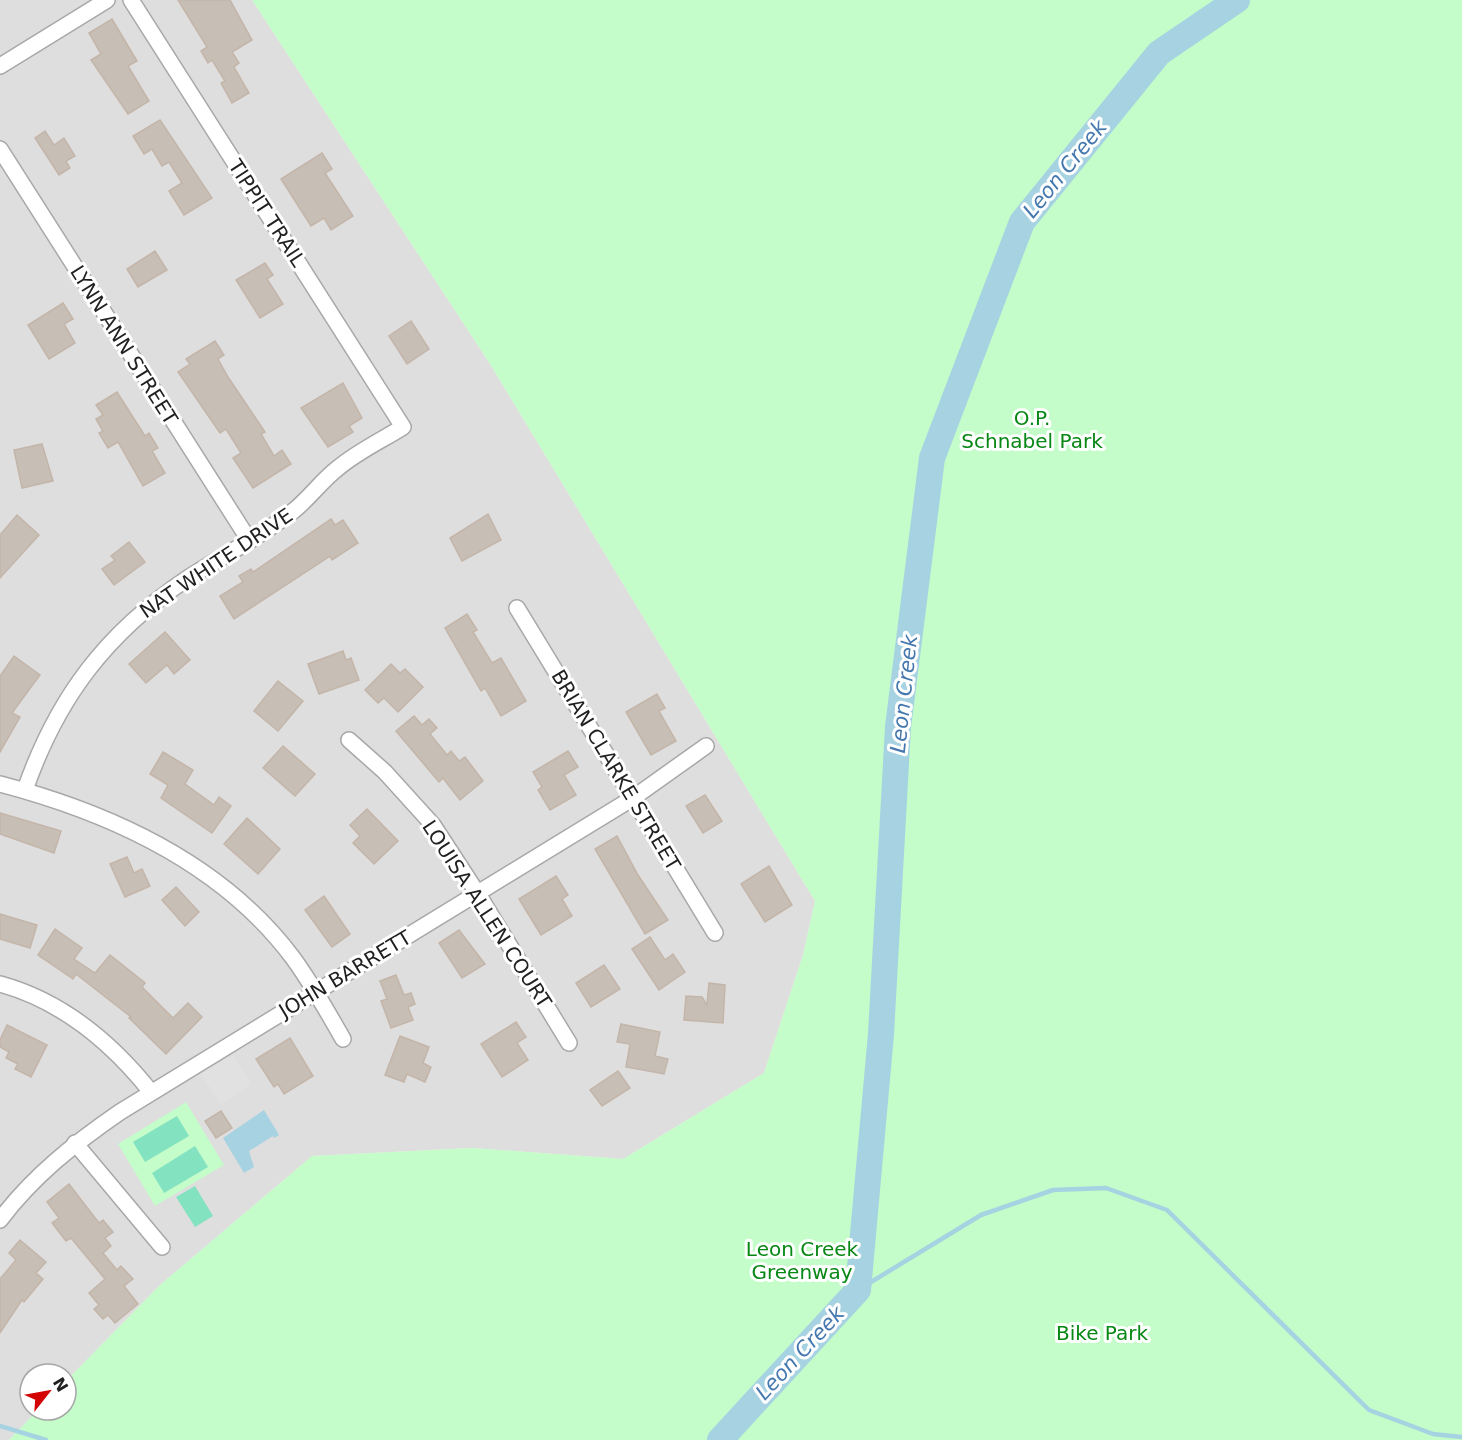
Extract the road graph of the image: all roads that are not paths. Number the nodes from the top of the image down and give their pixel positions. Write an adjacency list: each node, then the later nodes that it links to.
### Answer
1 (107, 0): 3 (street)
2 (131, 0): 5 (street, TIPPIT TRAIL)
3 (0, 66)
4 (0, 149): 6 (street, LYNN ANN STREET)
5 (404, 427): 6 (street, NAT WHITE DRIVE)
6 (249, 540): 11 (street, NAT WHITE DRIVE)
7 (517, 608): 12 (street, BRIAN CLARKE STREET)
8 (349, 740): 13 (street, LOUISA ALLEN COURT)
9 (706, 746): 12 (street, JOHN BARRETT)
10 (0, 784): 11 (street)
11 (25, 790): 16 (street)
12 (633, 798): 13 (street, JOHN BARRETT); 14 (street, BRIAN CLARKE STREET)
13 (478, 894): 16 (street, JOHN BARRETT); 18 (street, LOUISA ALLEN COURT)
14 (715, 933)
15 (0, 984): 19 (street)
16 (316, 992): 17 (street); 19 (street, JOHN BARRETT)
17 (343, 1039)
18 (569, 1043)
19 (151, 1092): 20 (street, JOHN BARRETT)
20 (75, 1143): 21 (street, JOHN BARRETT); 22 (street)
21 (3, 1211)
22 (162, 1247)

